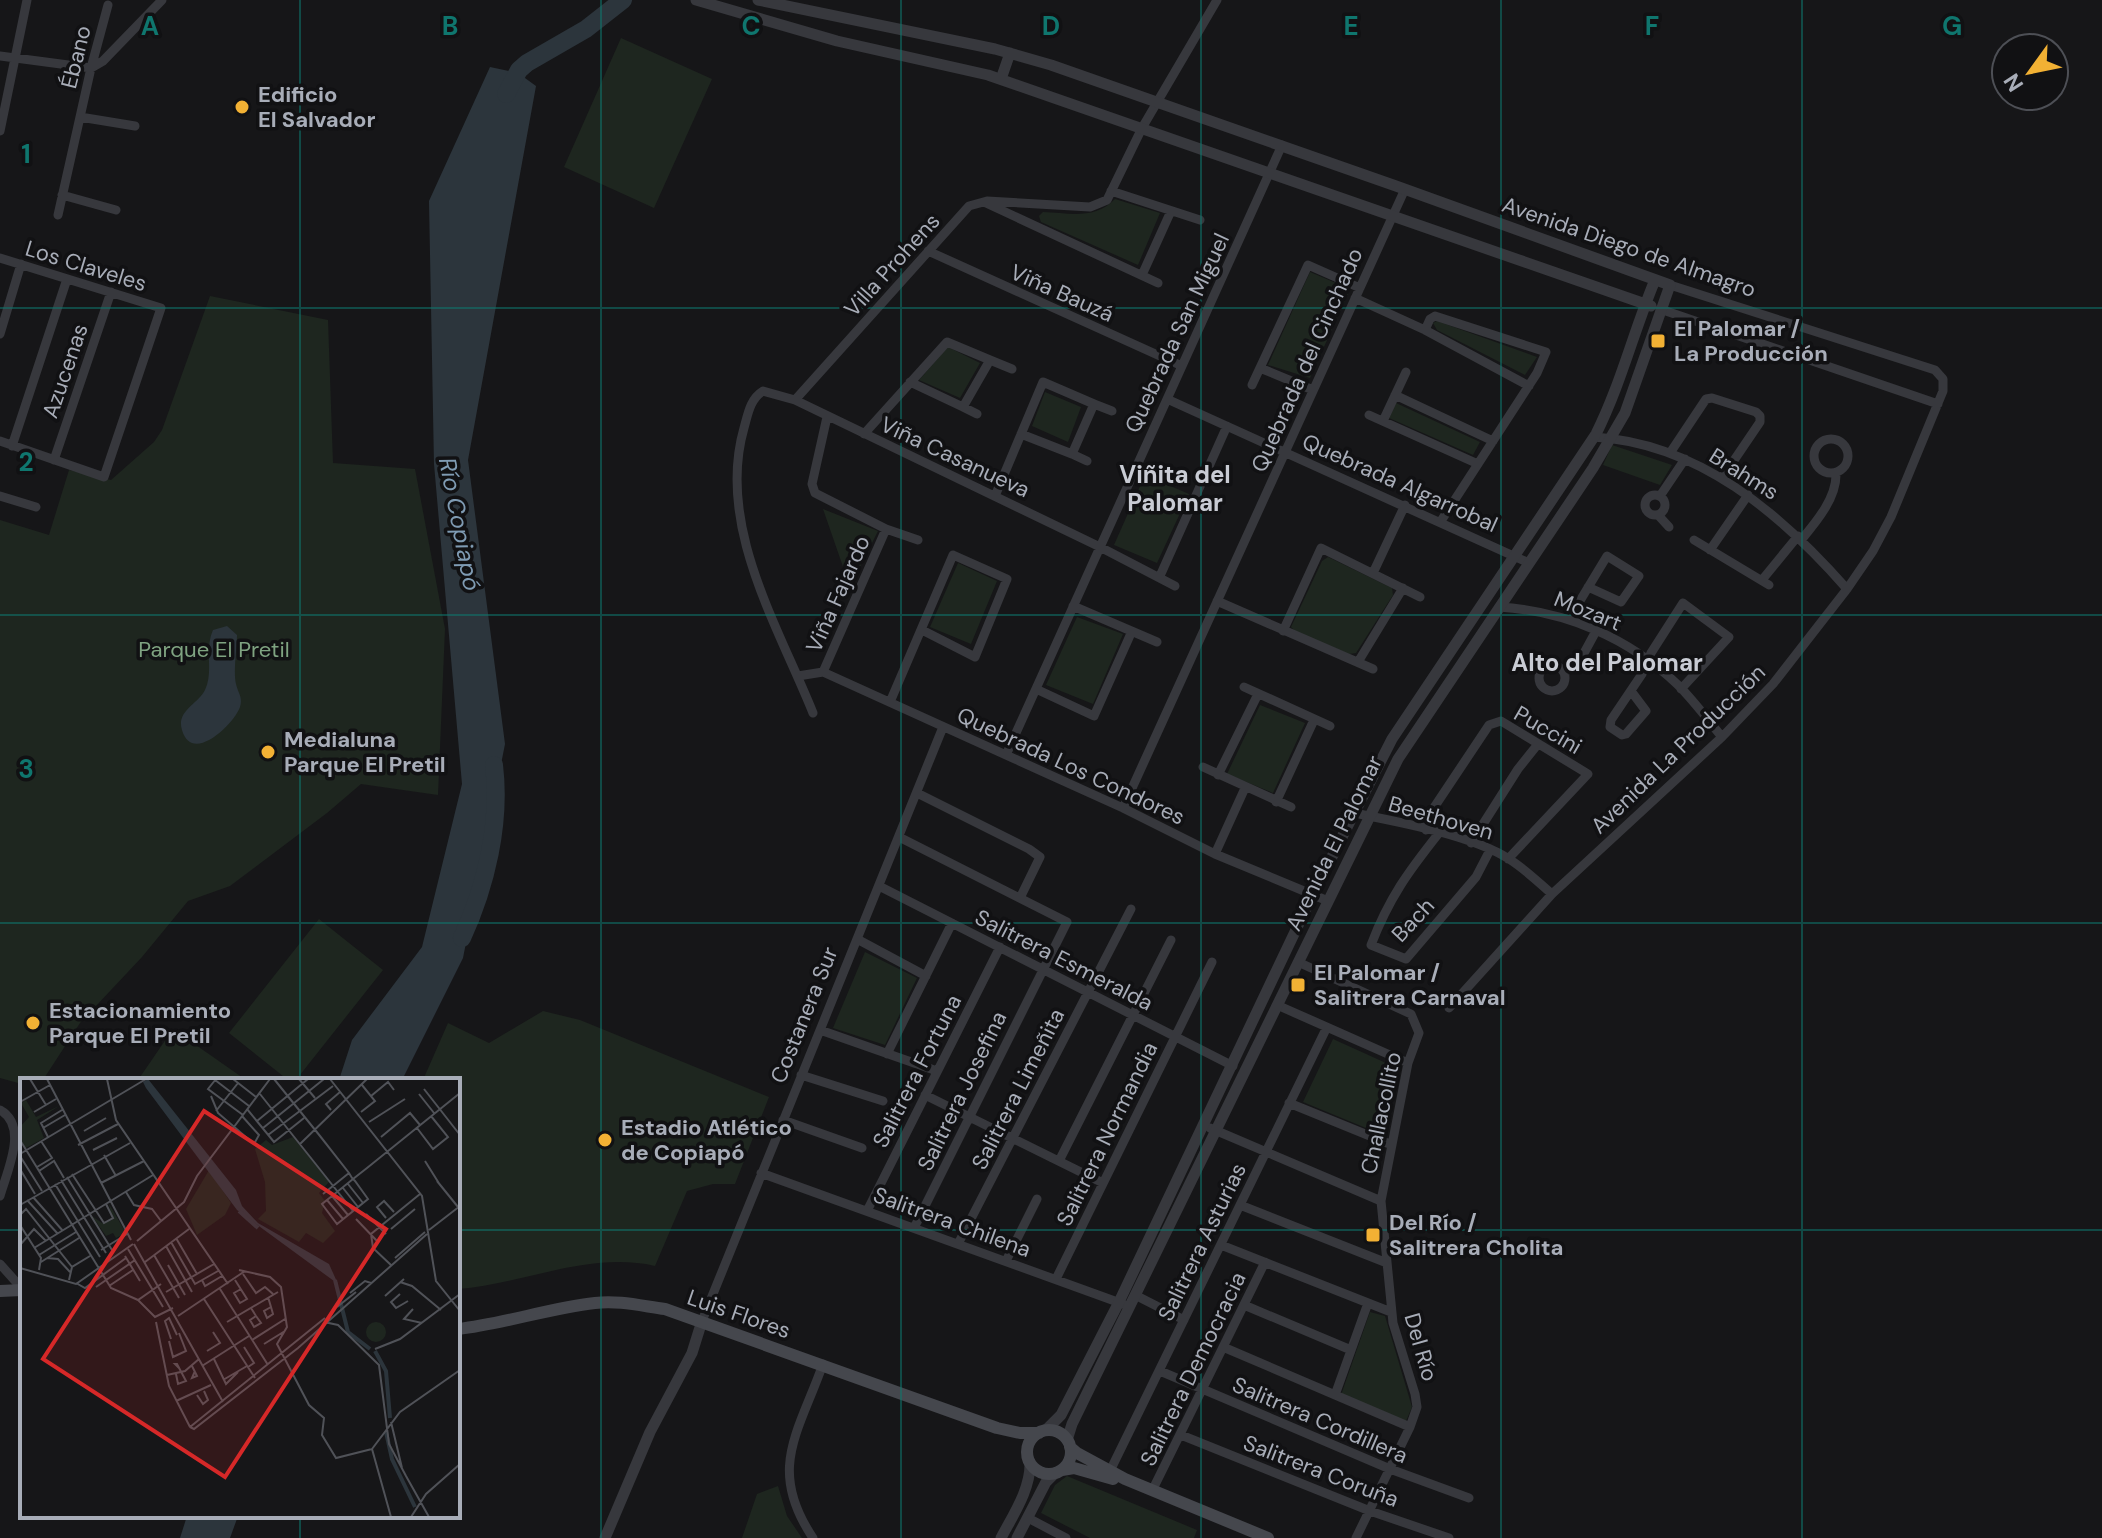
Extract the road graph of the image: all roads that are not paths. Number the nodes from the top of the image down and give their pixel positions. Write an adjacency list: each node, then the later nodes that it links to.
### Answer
1 (27, 0): 10 (street)
2 (162, 0): 11 (street)
3 (696, 0): 12 (street)
4 (758, 0): 6 (street, Avenida Diego de Almagro)
5 (1217, 0): 13 (street)
6 (794, 4): 8 (street, Avenida Diego de Almagro)
7 (108, 5): 11 (street, Ébano)
8 (1010, 53): 12 (street); 13 (street, Avenida Diego de Almagro)
9 (0, 56): 10 (street)
10 (15, 58): 11 (street); 17 (street)
11 (91, 68): 14 (street, Ébano)
12 (1001, 79): 16 (street)
13 (1158, 102): 16 (street); 18 (street, Avenida Diego de Almagro)
14 (80, 117): 15 (street, Ébano); 22 (street, Ébano)
15 (135, 126)
16 (1142, 128): 19 (street); 21 (street)
17 (0, 131)
18 (1282, 145): 19 (street, Quebrada San Miguel); 20 (street, Avenida Diego de Almagro)
19 (1270, 173): 28 (street); 46 (street, Quebrada San Miguel)
20 (1405, 189): 28 (street, Quebrada del Cinchado); 36 (street, Avenida Diego de Almagro)
21 (1111, 191): 24 (street); 26 (street)
22 (62, 195): 25 (street); 27 (street, Ébano)
23 (983, 202): 24 (street); 30 (street); 31 (street, Villa Prohens)
24 (1038, 204): 30 (street)
25 (116, 210)
26 (1171, 211): 29 (street); 34 (street)
27 (58, 215)
28 (1393, 216): 40 (street, Quebrada del Cinchado); 41 (street)
29 (1200, 220)
30 (1035, 226): 34 (street)
31 (928, 251): 46 (street, Viña Bauzá); 56 (street, Villa Prohens)
32 (0, 258): 33 (street, Los Claveles)
33 (21, 264): 35 (street, Los Claveles); 44 (street)
34 (1142, 275): 37 (street)
35 (67, 279): 39 (street, Los Claveles); 72 (street)
36 (1655, 280): 38 (street, Avenida Diego de Almagro); 41 (street, Avenida El Palomar)
37 (1158, 283)
38 (1670, 285): 42 (street, Avenida El Palomar); 58 (street, Avenida Diego de Almagro)
39 (111, 292): 77 (street, Azucenas); 77 (street, Los Claveles)
40 (1357, 293): 43 (street); 47 (street); 53 (street, Quebrada del Cinchado)
41 (1645, 304): 42 (street); 68 (street, Avenida El Palomar)
42 (1660, 309): 58 (street); 69 (street, Avenida El Palomar)
43 (1425, 330): 52 (street); 52 (street)
44 (0, 334)
45 (990, 360): 48 (street); 50 (street); 59 (street)
46 (1182, 366): 55 (street, Quebrada San Miguel)
47 (1260, 368): 51 (street); 53 (street)
48 (1012, 369)
49 (1406, 372): 54 (street)
50 (910, 382): 59 (street); 66 (street)
51 (1252, 385)
52 (1529, 386): 71 (street)
53 (1313, 390): 73 (street, Quebrada del Cinchado)
54 (1395, 395): 64 (street); 71 (street)
55 (1167, 399): 65 (street, Quebrada Algarrobal); 95 (street, Quebrada San Miguel)
56 (795, 400): 63 (street, Viña Casanueva); 120 (street)
57 (1094, 404): 60 (street); 67 (street); 75 (street)
58 (1938, 404): 104 (street, Avenida La Producción)
59 (963, 407): 61 (street)
60 (1112, 411)
61 (977, 414)
62 (1369, 415): 64 (street)
63 (827, 417): 66 (street, Viña Casanueva); 91 (street, Viña Fajardo)
64 (1383, 421): 79 (street)
65 (1227, 426): 73 (street, Quebrada Algarrobal); 100 (street)
66 (864, 434): 84 (street, Viña Casanueva)
67 (1021, 434): 75 (street); 84 (street)
68 (1594, 437): 69 (street, Brahms); 97 (street, Avenida El Palomar)
69 (1611, 438): 74 (street, Brahms); 98 (street, Avenida El Palomar)
70 (0, 441): 72 (street)
71 (1493, 441): 79 (street)
72 (12, 446): 77 (street)
73 (1285, 452): 86 (street, Quebrada Algarrobal); 106 (street, Quebrada del Cinchado)
74 (1670, 453): 76 (street, Brahms); 81 (street)
75 (1072, 454): 78 (street)
76 (1685, 459): 81 (street, Brahms); 85 (street)
77 (54, 460)
78 (1087, 461)
79 (1478, 464): 89 (street)
80 (1836, 473): 92 (street)
81 (1722, 478): 82 (street, Brahms)
82 (1748, 495): 92 (street, Brahms); 96 (street)
83 (0, 496): 87 (street)
84 (995, 496): 95 (street, Viña Casanueva)
85 (1660, 496): 88 (street); 88 (street)
86 (1405, 505): 89 (street, Quebrada Algarrobal); 99 (street)
87 (36, 507)
88 (1658, 515): 90 (street)
89 (1441, 521): 97 (street, Quebrada Algarrobal)
90 (1669, 527)
91 (886, 529): 93 (street, Viña Fajardo); 118 (street, Viña Fajardo)
92 (1800, 538): 96 (street); 104 (street, Brahms)
93 (918, 540)
94 (1694, 540): 96 (street)
95 (1100, 547): 100 (street, Viña Casanueva); 107 (street, Quebrada San Miguel)
96 (1710, 550)
97 (1516, 555): 98 (street, Quebrada Algarrobal); 141 (street, Avenida El Palomar)
98 (1529, 563): 108 (street, Avenida El Palomar)
99 (1373, 573): 103 (street); 112 (street)
100 (1160, 576): 101 (street, Viña Casanueva)
101 (1175, 586)
102 (1588, 587): 102 (street); 109 (street)
103 (1403, 588): 105 (street); 116 (street)
104 (1847, 589): 131 (street, Avenida La Producción)
105 (1420, 597)
106 (1217, 601): 112 (street); 140 (street, Quebrada del Cinchado)
107 (1073, 606): 111 (street); 122 (street, Quebrada San Miguel)
108 (1499, 607): 109 (street, Mozart); 142 (street, Avenida El Palomar)
109 (1569, 619): 113 (street, Mozart)
110 (922, 630): 110 (street); 126 (street)
111 (1132, 631): 114 (street); 122 (street)
112 (1283, 631): 116 (street)
113 (1596, 631): 115 (street, Mozart); 119 (street)
114 (1157, 642)
115 (1648, 660): 123 (street, Mozart); 123 (street); 124 (street)
116 (1358, 662): 117 (street)
117 (1373, 669)
118 (823, 672): 120 (street); 126 (street, Quebrada Los Condores)
119 (1564, 672)
120 (798, 676): 127 (street)
121 (1244, 687): 125 (street)
122 (1036, 689): 133 (street, Quebrada San Miguel)
123 (1681, 689): 131 (street, Mozart)
124 (1631, 691): 124 (street)
125 (1258, 694): 128 (street); 135 (street)
126 (890, 702): 130 (street, Quebrada Los Condores)
127 (813, 713)
128 (1314, 720): 129 (street); 138 (street)
129 (1330, 726)
130 (943, 727): 133 (street, Quebrada Los Condores); 137 (street, Costanera Sur)
131 (1722, 737): 151 (street, Avenida La Producción)
132 (1538, 744): 143 (street, Puccini); 146 (street); 149 (street, Puccini)
133 (1006, 755): 140 (street, Quebrada Los Condores)
134 (1203, 767): 135 (street)
135 (1218, 775): 136 (street)
136 (1245, 788): 138 (street); 148 (street)
137 (917, 793): 145 (street, Costanera Sur); 153 (street)
138 (1276, 802): 139 (street)
139 (1291, 807)
140 (1123, 808): 148 (street, Quebrada Los Condores)
141 (1354, 813): 142 (street, Beethoven); 152 (street, Avenida El Palomar)
142 (1369, 816): 143 (street, Beethoven); 154 (street, Avenida El Palomar)
143 (1426, 830): 144 (street, Beethoven)
144 (1439, 833): 146 (street, Beethoven); 147 (street, Bach)
145 (899, 837): 150 (street, Costanera Sur); 153 (street)
146 (1471, 843): 147 (street, Beethoven)
147 (1490, 850): 149 (street, Beethoven)
148 (1215, 854): 152 (street, Quebrada Los Condores)
149 (1508, 859): 151 (street, Beethoven)
150 (879, 886): 156 (street, Salitrera Esmeralda); 157 (street, Costanera Sur)
151 (1552, 894): 166 (street, Avenida La Producción)
152 (1312, 896): 154 (street, Quebrada Los Condores); 173 (street, Avenida El Palomar)
153 (1020, 898): 162 (street, Salitrera Josefina)
154 (1328, 901): 161 (street, Avenida El Palomar)
155 (1131, 909): 164 (street, Salitrera Limeñita)
156 (952, 923): 159 (street, Salitrera Esmeralda); 163 (street)
157 (857, 939): 163 (street); 169 (street, Costanera Sur)
158 (1171, 940): 167 (street)
159 (1000, 947): 162 (street, Salitrera Esmeralda); 174 (street, Salitrera Fortuna)
160 (1212, 962): 170 (street, Salitrera Normandia)
161 (1298, 962): 165 (street, Avenida El Palomar); 172 (street, Challacollito)
162 (1043, 969): 164 (street, Salitrera Esmeralda); 180 (street, Salitrera Josefina)
163 (926, 976): 171 (street)
164 (1088, 993): 167 (street, Salitrera Esmeralda); 183 (street, Salitrera Limeñita)
165 (1277, 1005): 168 (street); 182 (street, Avenida El Palomar)
166 (1449, 1008)
167 (1132, 1015): 170 (street, Salitrera Esmeralda); 187 (street)
168 (1327, 1027): 172 (street); 178 (street, Salitrera Asturias)
169 (820, 1030): 171 (street); 175 (street, Costanera Sur)
170 (1176, 1037): 173 (street, Salitrera Esmeralda); 189 (street, Salitrera Normandia)
171 (887, 1054): 174 (street)
172 (1408, 1063): 184 (street, Challacollito)
173 (1233, 1066): 182 (street, Avenida El Palomar)
174 (937, 1071): 176 (street, Salitrera Fortuna)
175 (801, 1075): 177 (street); 181 (street, Costanera Sur)
176 (925, 1095): 180 (street); 194 (street, Salitrera Fortuna)
177 (883, 1101)
178 (1289, 1103): 184 (street); 186 (street, Salitrera Asturias)
179 (0, 1110): 190 (street)
180 (969, 1117): 183 (street); 195 (street, Salitrera Josefina)
181 (783, 1120): 185 (street); 188 (street, Costanera Sur)
182 (1209, 1128): 186 (street); 206 (street, Avenida El Palomar); 206 (street, Avenida El Palomar)
183 (1012, 1138): 187 (street); 196 (street, Salitrera Limeñita)
184 (1392, 1145): 192 (street, Challacollito)
185 (862, 1148)
186 (1266, 1152): 192 (street); 193 (street, Salitrera Asturias)
187 (1059, 1161): 189 (street)
188 (761, 1173): 194 (street, Salitrera Chilena); 211 (street, Costanera Sur)
189 (1103, 1183): 202 (street, Salitrera Normandia)
190 (0, 1196)
191 (1037, 1199): 198 (street)
192 (1381, 1201): 200 (street, Del Río)
193 (1240, 1205): 197 (street, Salitrera Asturias); 200 (street)
194 (867, 1211): 195 (street, Salitrera Chilena)
195 (914, 1228): 196 (street, Salitrera Chilena)
196 (958, 1244): 198 (street, Salitrera Chilena)
197 (1221, 1245): 199 (street); 210 (street, Salitrera Asturias)
198 (1006, 1261): 202 (street, Salitrera Chilena)
199 (1265, 1262): 207 (street); 208 (street, Salitrera Democracia)
200 (1387, 1263): 209 (street, Del Río)
201 (0, 1264): 203 (street)
202 (1056, 1279): 206 (street, Salitrera Chilena)
203 (20, 1285)
204 (20, 1287): 205 (main road)
205 (0, 1291)
206 (1128, 1301): 210 (street, Salitrera Chilena); 221 (street, Avenida El Palomar); 223 (street, Avenida El Palomar)
207 (1368, 1303): 209 (street); 214 (street)
208 (1244, 1305): 213 (street, Salitrera Democracia); 214 (street)
209 (1391, 1312): 219 (street, Del Río)
210 (1184, 1320): 216 (street, Salitrera Asturias)
211 (702, 1321): 212 (main road, Luis Flores); 215 (main road, Luis Flores); 232 (street, Costanera Sur)
212 (460, 1329)
213 (1223, 1347): 217 (street, Salitrera Democracia); 218 (street)
214 (1351, 1350): 218 (street)
215 (823, 1364): 220 (main road, Luis Flores); 233 (street)
216 (1160, 1371): 217 (street, Salitrera Cordillera); 226 (street, Salitrera Asturias)
217 (1202, 1390): 222 (street, Salitrera Democracia); 225 (street, Salitrera Cordillera)
218 (1335, 1395): 219 (street)
219 (1410, 1427): 225 (street, Del Río)
220 (997, 1428): 221 (main road, Luis Flores); 224 (main road, Luis Flores)
221 (1043, 1432): 223 (main road); 224 (main road)
222 (1181, 1435): 228 (street, Salitrera Democracia); 230 (street, Salitrera Coruña)
223 (1069, 1444): 226 (main road); 227 (main road)
224 (1029, 1457): 227 (main road); 234 (street)
225 (1390, 1469): 229 (street, Salitrera Cordillera); 230 (street, Del Río)
226 (1110, 1471): 228 (main road)
227 (1058, 1472): 228 (main road); 231 (street)
228 (1149, 1490): 237 (main road)
229 (1469, 1498)
230 (1370, 1511): 238 (street, Del Río); 239 (street, Salitrera Coruña)
231 (1028, 1518): 235 (street); 236 (street)
232 (605, 1538)
233 (813, 1538)
234 (1001, 1538)
235 (1017, 1538)
236 (1066, 1538)
237 (1268, 1538)
238 (1356, 1538)
239 (1449, 1538)

